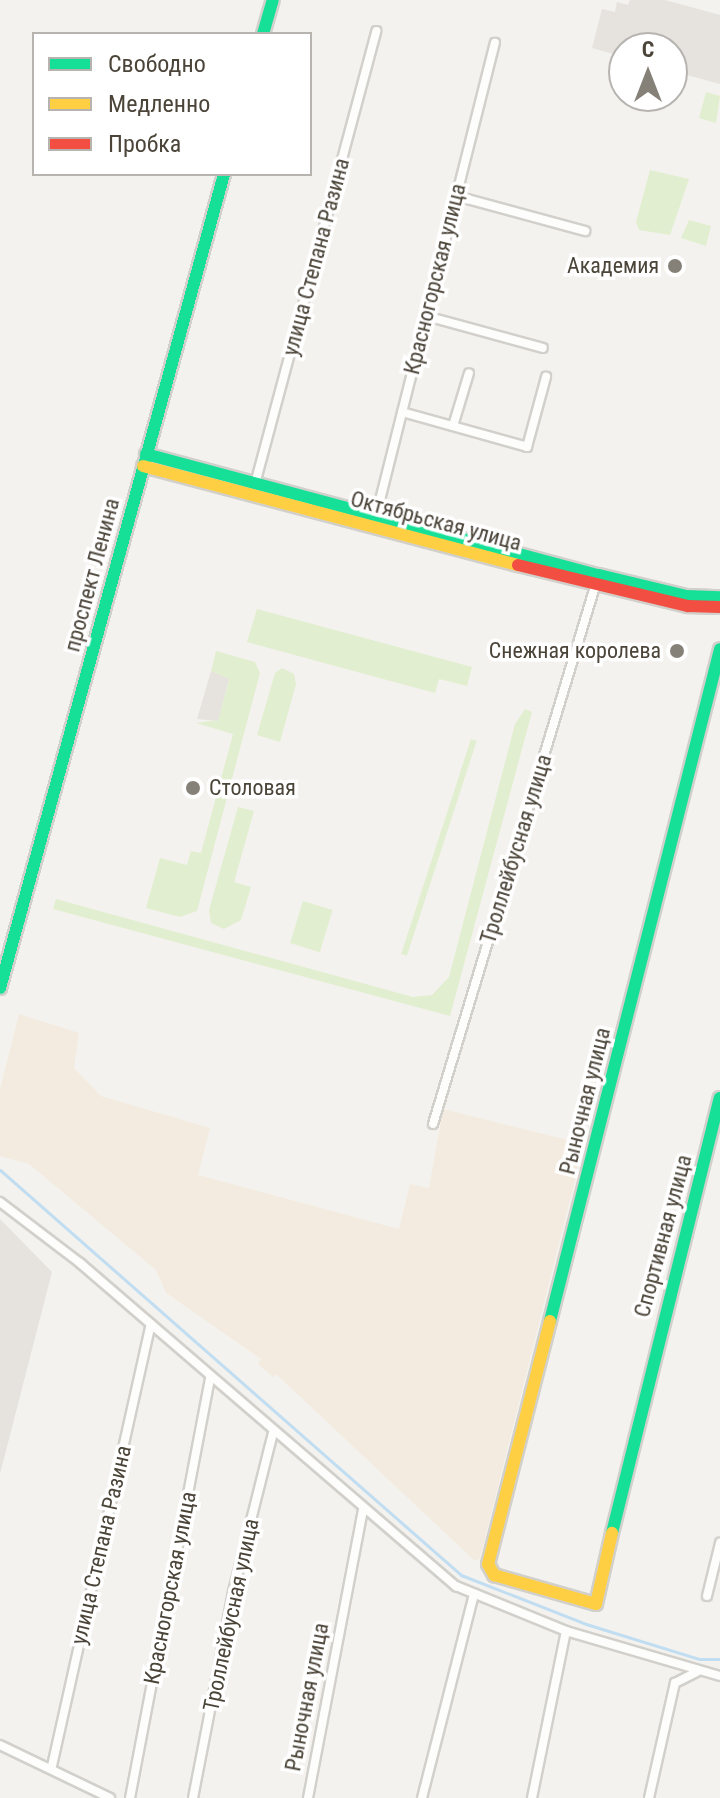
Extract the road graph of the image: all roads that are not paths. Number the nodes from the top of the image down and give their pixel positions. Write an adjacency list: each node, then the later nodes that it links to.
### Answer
1 (272, 0): 3 (main road)
2 (376, 31): 15 (street, улица Степана Разина)
3 (264, 32)
4 (495, 43): 6 (street, Красногорская улица)
5 (223, 176): 14 (main road, проспект Ленина)
6 (456, 196): 7 (street); 8 (street, Красногорская улица)
7 (585, 231)
8 (426, 316): 9 (street); 12 (street, Красногорская улица)
9 (543, 348)
10 (469, 373): 13 (street)
11 (546, 377): 13 (street)
12 (402, 412): 13 (street); 16 (street, Красногорская улица)
13 (453, 426)
14 (144, 460): 15 (main road, Октябрьская улица); 15 (main road, Октябрьская улица); 21 (main road, проспект Ленина)
15 (254, 489): 16 (main road, Октябрьская улица); 17 (main road, Октябрьская улица)
16 (376, 516): 17 (main road, Октябрьская улица)
17 (597, 580): 18 (main road, Октябрьская улица); 19 (main road, Октябрьская улица); 23 (street, Троллейбусная улица)
18 (720, 597)
19 (720, 607)
20 (720, 649): 30 (main road, Рыночная улица)
21 (0, 988)
22 (720, 1098): 30 (main road, Спортивная улица)
23 (433, 1124)
24 (0, 1202): 25 (street)
25 (151, 1324): 26 (street); 37 (street, улица Степана Разина)
26 (210, 1377): 27 (street); 39 (street, Красногорская улица)
27 (273, 1433): 28 (street); 40 (street, Троллейбусная улица)
28 (363, 1510): 31 (street); 41 (street, Рыночная улица)
29 (720, 1543): 32 (street)
30 (488, 1564)
31 (474, 1594): 33 (street); 42 (street)
32 (707, 1596)
33 (566, 1631): 34 (street); 43 (street)
34 (698, 1672): 35 (street); 44 (street)
35 (720, 1676)
36 (0, 1745): 37 (street)
37 (52, 1766): 38 (street)
38 (110, 1798)
39 (130, 1798)
40 (193, 1798)
41 (308, 1798)
42 (422, 1798)
43 (532, 1798)
44 (649, 1798)

